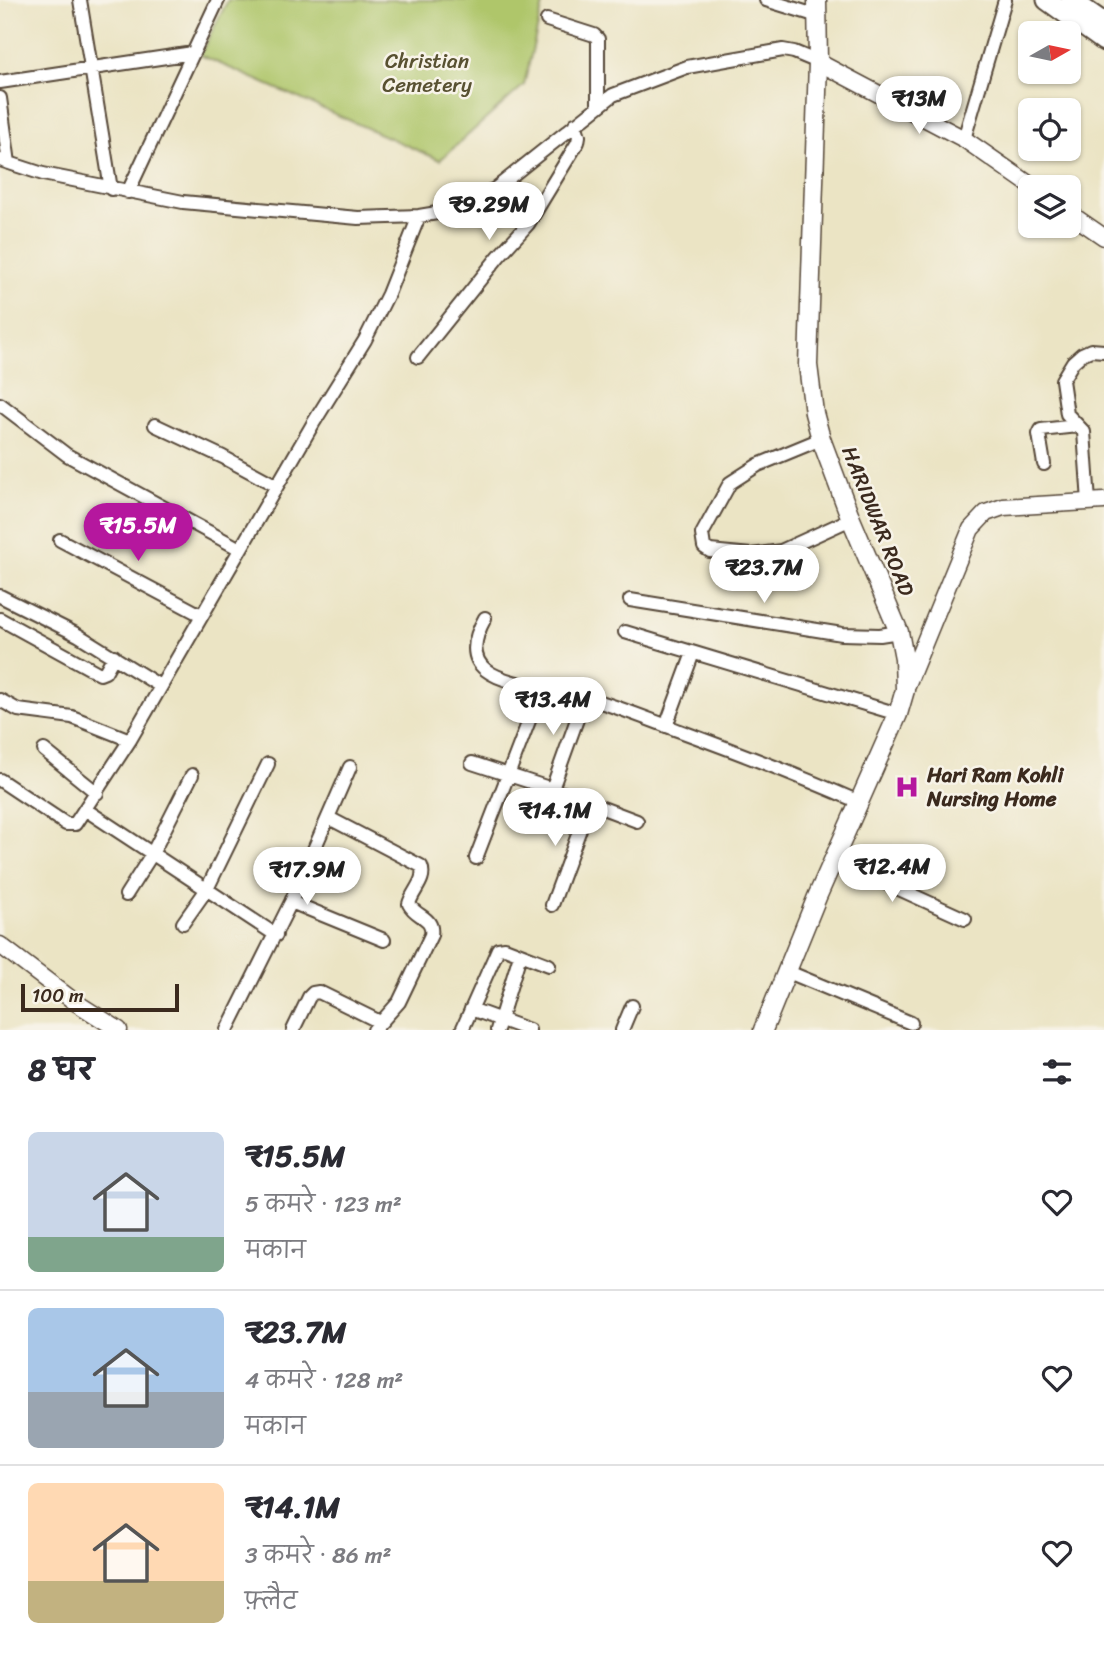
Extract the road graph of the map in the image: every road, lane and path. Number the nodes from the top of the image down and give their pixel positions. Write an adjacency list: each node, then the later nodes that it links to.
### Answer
1 (80, 0): 13 (street)
2 (218, 0): 11 (street)
3 (766, 0): 7 (street)
4 (1005, 0): 18 (street)
5 (1047, 0): 10 (main road)
6 (1071, 0): 9 (main road)
7 (818, 8): 12 (main road, HARIDWAR ROAD)
8 (547, 20): 16 (street)
9 (1104, 23)
10 (1104, 41)
11 (193, 52): 13 (street); 22 (street)
12 (818, 62): 16 (street); 18 (street); 31 (main road, HARIDWAR ROAD)
13 (91, 67): 14 (street); 21 (street)
14 (0, 82)
15 (0, 98): 19 (street)
16 (598, 105): 17 (street)
17 (575, 124): 23 (street); 27 (street)
18 (964, 139): 20 (street)
19 (5, 162): 21 (street)
20 (1018, 177)
21 (111, 189): 22 (street)
22 (128, 192): 23 (street)
23 (419, 216): 33 (street)
24 (1081, 221): 25 (street)
25 (1104, 237)
26 (1104, 351): 30 (street)
27 (418, 357)
28 (0, 404): 37 (street)
29 (155, 425): 33 (street)
30 (1077, 426): 32 (street); 34 (street)
31 (821, 439): 35 (main road, HARIDWAR ROAD); 35 (street)
32 (1044, 464)
33 (277, 486): 37 (street)
34 (1096, 501): 49 (street)
35 (851, 519): 44 (main road, HARIDWAR ROAD)
36 (60, 540): 40 (street)
37 (240, 549): 40 (street)
38 (0, 596): 46 (street)
39 (630, 600): 44 (street)
40 (201, 615): 47 (street)
41 (485, 618): 48 (street)
42 (0, 619): 46 (street)
43 (625, 632): 45 (street)
44 (899, 632): 49 (main road, HARIDWAR ROAD)
45 (693, 653): 52 (street); 53 (street)
46 (114, 656): 47 (street)
47 (160, 685): 54 (street)
48 (542, 687): 50 (street); 60 (street)
49 (905, 691): 52 (main road, HARIDWAR ROAD)
50 (585, 697): 53 (street); 62 (street)
51 (0, 700): 54 (street)
52 (898, 714): 65 (main road, HARIDWAR ROAD)
53 (666, 726): 65 (street)
54 (130, 740): 63 (street)
55 (44, 750): 63 (street)
56 (472, 763): 60 (street)
57 (268, 764): 72 (street)
58 (350, 767): 67 (street)
59 (192, 775): 69 (street)
60 (508, 775): 62 (street); 70 (street)
61 (0, 779): 66 (street)
62 (552, 789): 64 (street)
63 (97, 793): 66 (street)
64 (590, 802): 68 (street); 75 (street)
65 (859, 802): 71 (main road, HARIDWAR ROAD)
66 (86, 810): 69 (street)
67 (329, 818): 74 (street); 88 (street)
68 (637, 821)
69 (152, 854): 72 (street); 73 (street)
70 (476, 858)
71 (833, 859): 76 (street); 83 (main road, HARIDWAR ROAD)
72 (207, 890): 77 (street); 78 (street)
73 (127, 895)
74 (291, 902): 78 (street); 79 (street)
75 (552, 905)
76 (965, 919)
77 (183, 923)
78 (276, 935): 90 (street)
79 (384, 940)
80 (0, 945): 89 (street)
81 (520, 955): 82 (street); 85 (street); 87 (street)
82 (549, 965)
83 (786, 971): 86 (street); 95 (main road, HARIDWAR ROAD)
84 (632, 1006): 94 (street)
85 (471, 1009): 87 (street); 92 (street)
86 (911, 1023)
87 (499, 1025): 93 (street)
88 (377, 1026): 91 (street)
89 (113, 1029)
90 (227, 1030)
91 (293, 1030)
92 (462, 1030)
93 (529, 1030)
94 (622, 1030)
95 (763, 1030)

